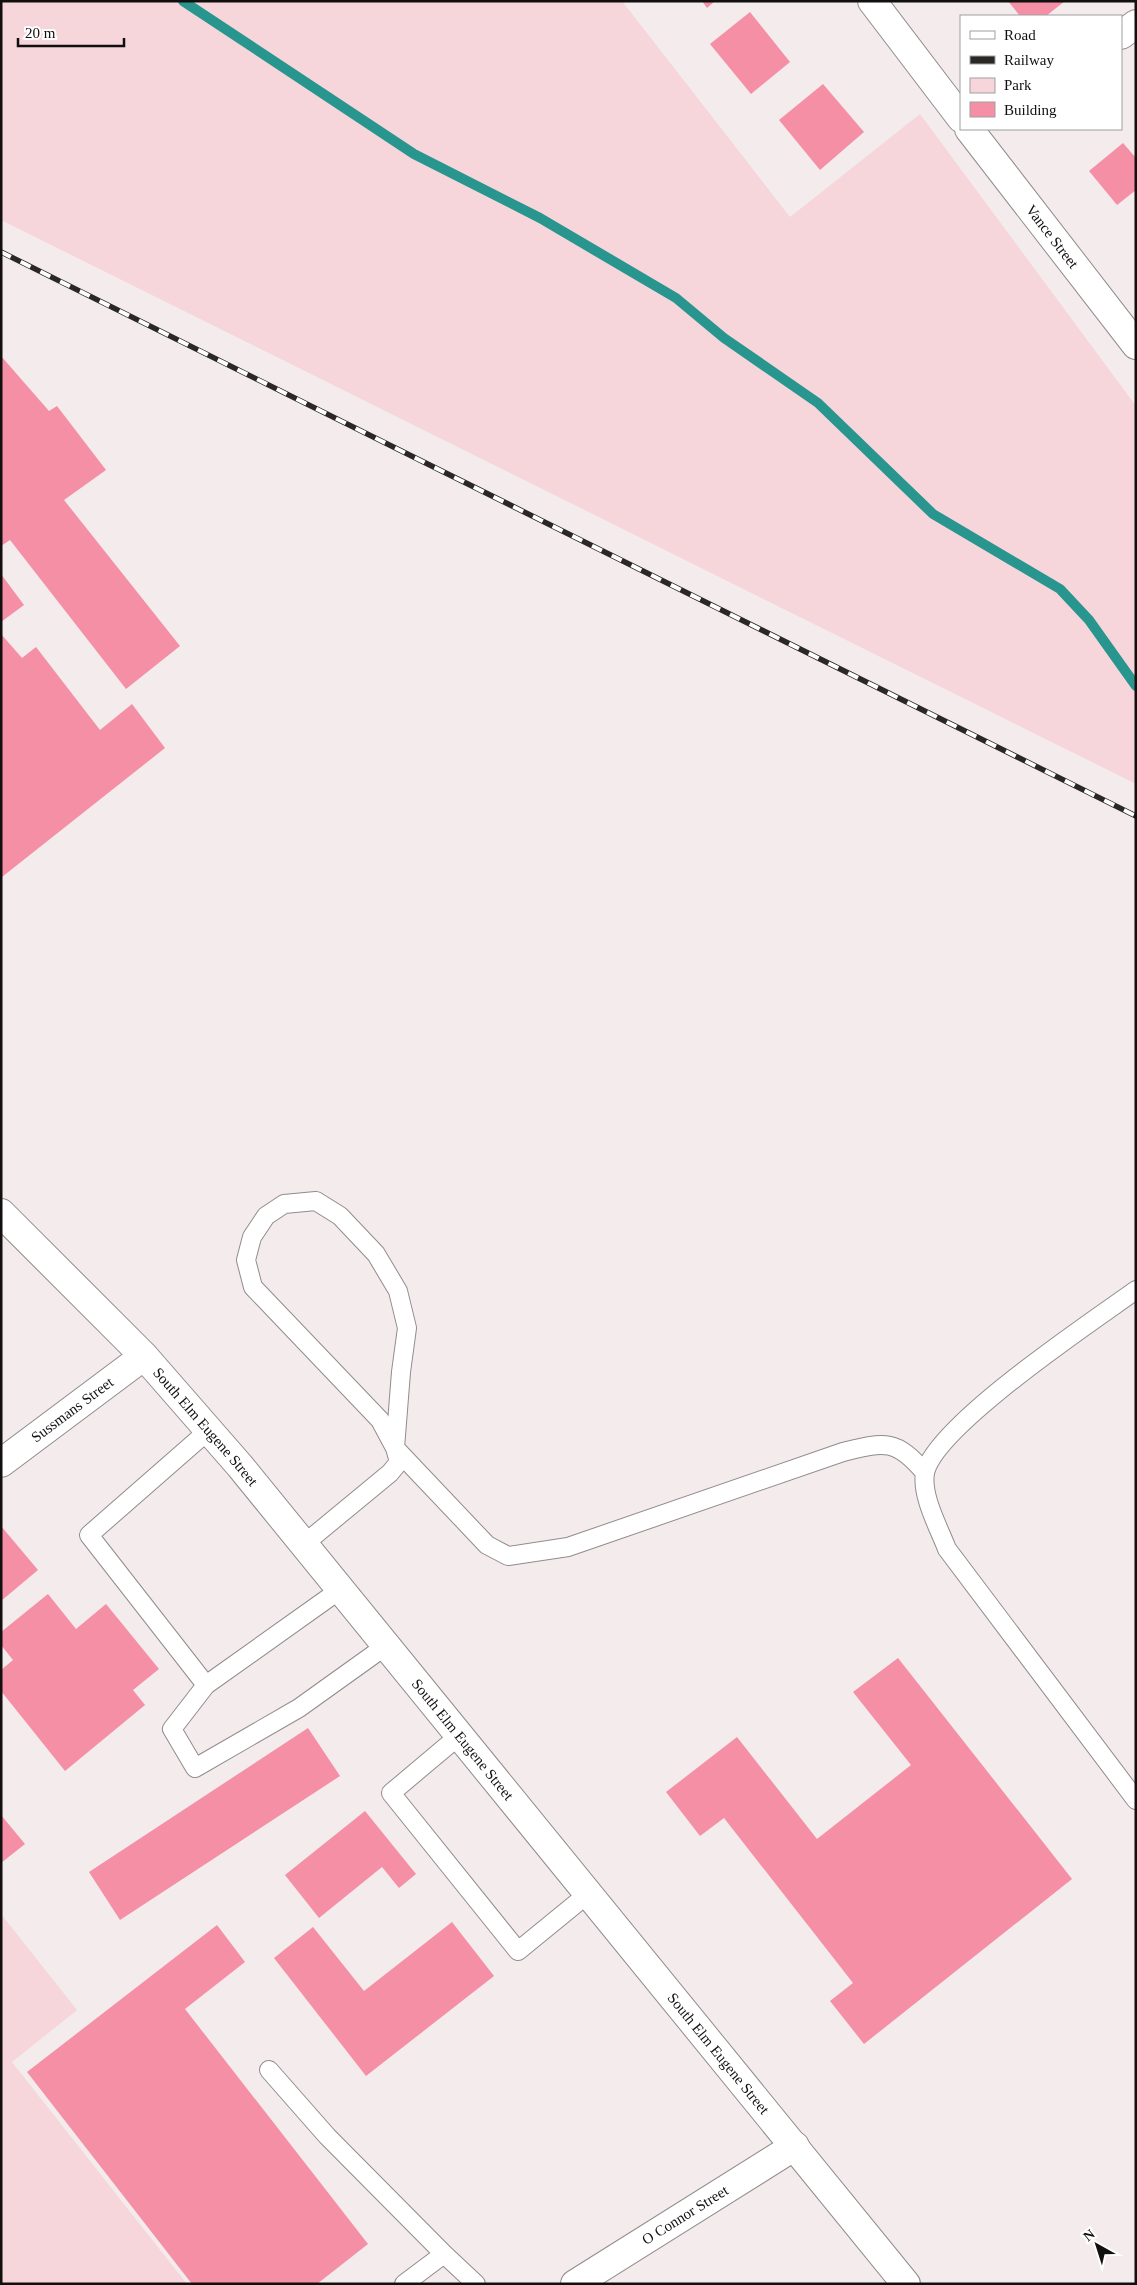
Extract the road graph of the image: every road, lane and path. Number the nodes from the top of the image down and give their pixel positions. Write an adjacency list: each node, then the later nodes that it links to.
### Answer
1 (872, 1): 4 (main road)
2 (1136, 24): 3 (main road)
3 (1122, 35)
4 (960, 117)
5 (982, 133): 6 (main road, Vance Street)
6 (1136, 345)
7 (1, 1213): 9 (main road, South Elm Eugene Street)
8 (1136, 1290): 13 (lane)
9 (144, 1356): 10 (main road, South Elm Eugene Street); 12 (main road, Sussmans Street)
10 (209, 1430): 14 (main road, South Elm Eugene Street); 17 (lane)
11 (396, 1448): 11 (lane); 13 (lane); 14 (lane)
12 (1, 1463)
13 (926, 1473): 19 (lane)
14 (304, 1544): 15 (main road, South Elm Eugene Street)
15 (340, 1589): 16 (main road, South Elm Eugene Street); 17 (lane)
16 (387, 1646): 17 (lane); 18 (main road, South Elm Eugene Street)
17 (206, 1685)
18 (460, 1735): 20 (main road, South Elm Eugene Street); 20 (lane)
19 (1136, 1800)
20 (589, 1893): 22 (main road, South Elm Eugene Street)
21 (269, 2070): 23 (lane)
22 (795, 2146): 26 (main road, O Connor Street); 27 (main road, South Elm Eugene Street)
23 (444, 2254): 24 (lane); 25 (lane)
24 (404, 2284)
25 (476, 2284)
26 (575, 2284)
27 (906, 2284)

